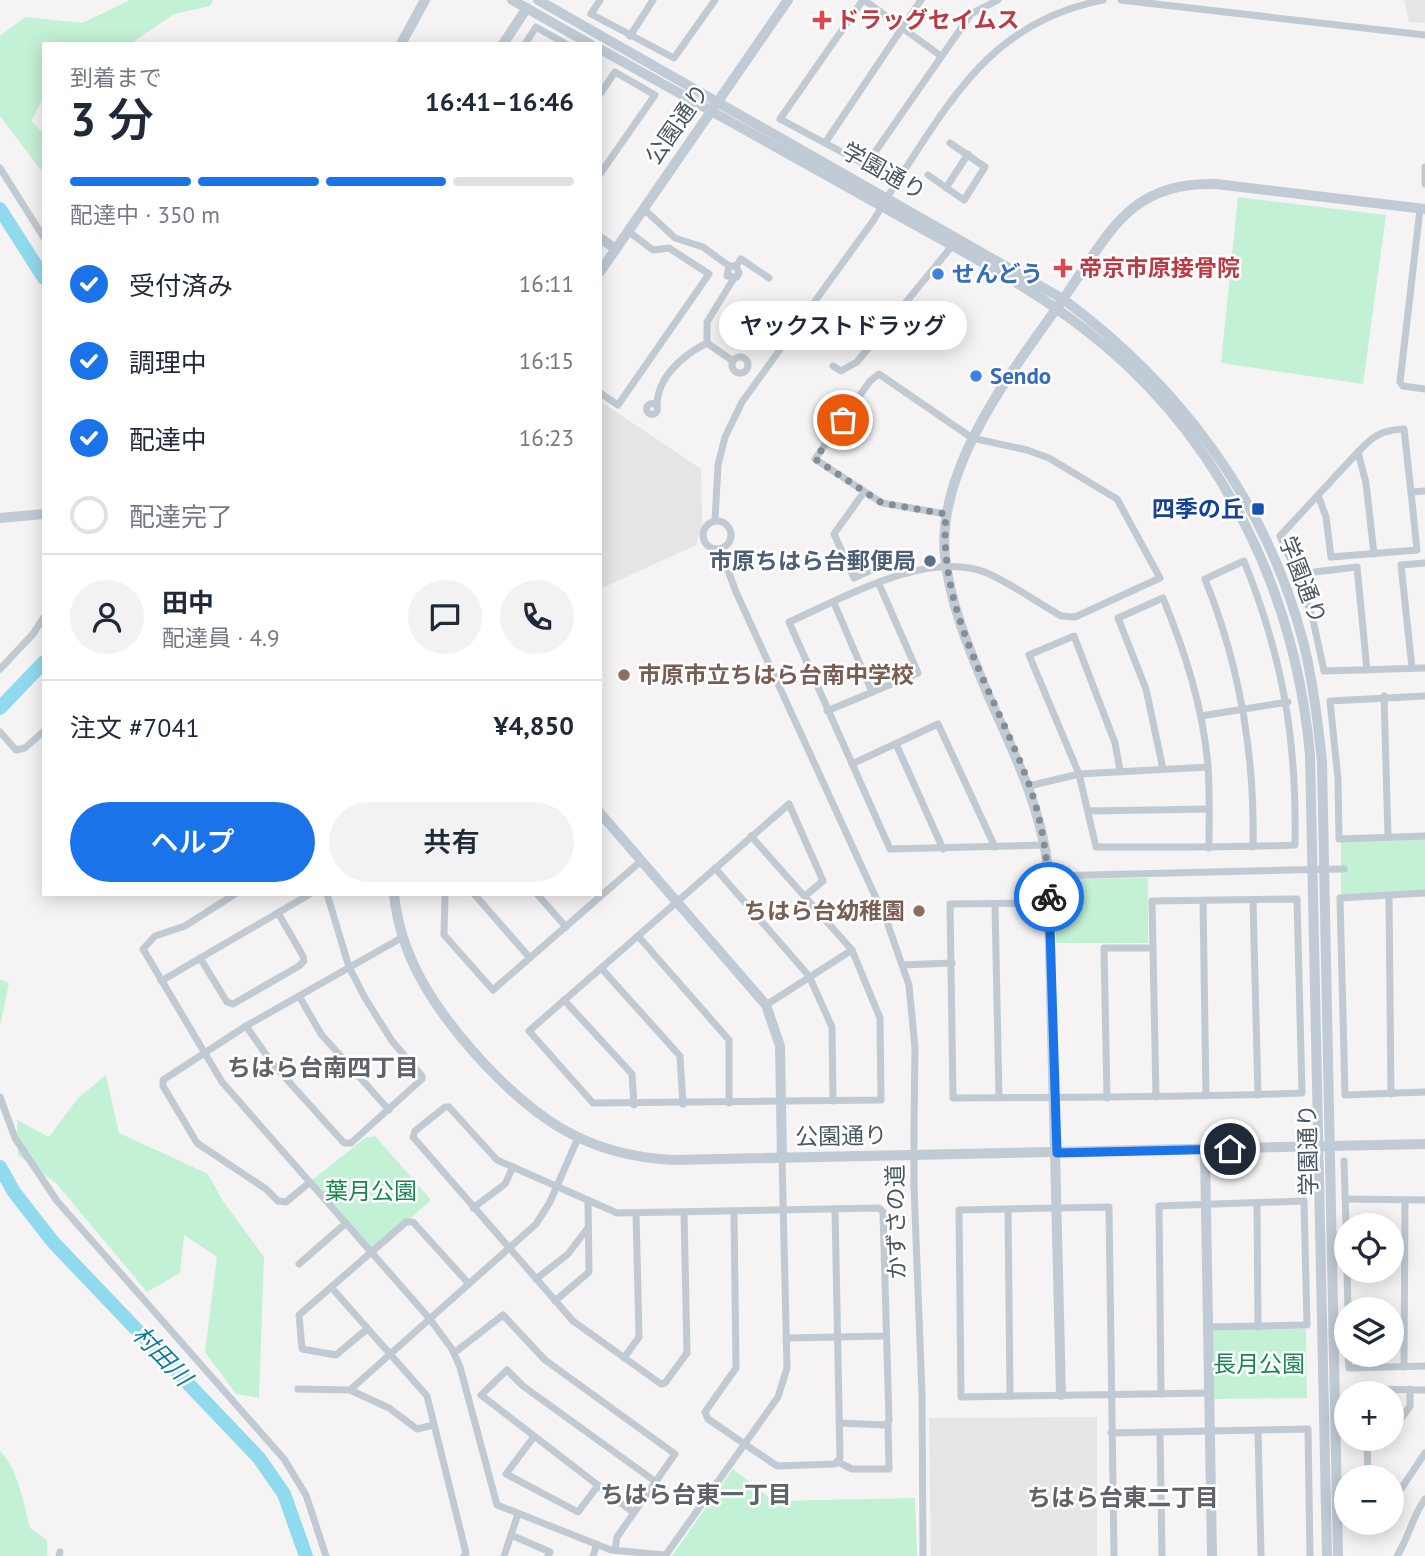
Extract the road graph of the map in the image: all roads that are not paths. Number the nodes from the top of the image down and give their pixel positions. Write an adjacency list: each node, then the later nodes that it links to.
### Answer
1 (425, 0): 17 (street)
2 (512, 0): 13 (street)
3 (538, 0): 25 (street, 学園通り)
4 (600, 0): 16 (street)
5 (653, 0): 16 (street)
6 (715, 0): 16 (street)
7 (788, 0): 25 (street, 公園通り)
8 (864, 0): 14 (street); 28 (street)
9 (921, 0): 14 (street)
10 (998, 0): 23 (street)
11 (1103, 0): 65 (street, bridge)
12 (1121, 0): 15 (street)
13 (527, 9): 18 (street); 21 (street)
14 (902, 27): 23 (street); 28 (street)
15 (1425, 34)
16 (630, 36)
17 (402, 42)
18 (504, 42)
19 (526, 42): 20 (street)
20 (562, 42)
21 (586, 42)
22 (602, 50): 26 (street, 学園通り)
23 (941, 56): 28 (street)
24 (602, 91): 32 (street)
25 (718, 102): 26 (street, 公園通り); 47 (street, 学園通り)
26 (711, 111): 36 (street, 公園通り); 42 (street, 学園通り)
27 (950, 142): 29 (street)
28 (825, 143)
29 (968, 154): 35 (street); 35 (street)
30 (1425, 167): 34 (street)
31 (0, 168): 39 (street)
32 (602, 171)
33 (928, 176): 35 (street)
34 (1425, 184)
35 (946, 188)
36 (644, 209): 38 (street, 公園通り); 44 (street)
37 (1423, 209): 40 (street); 47 (street)
38 (628, 231): 43 (street, 公園通り); 54 (street)
39 (42, 235)
40 (1421, 238): 53 (street)
41 (602, 239): 43 (street)
42 (952, 246): 47 (street, 学園通り); 49 (street)
43 (616, 249): 45 (street, 公園通り)
44 (733, 266): 46 (street); 50 (street)
45 (602, 269)
46 (769, 278)
47 (1060, 304): 56 (street); 163 (street, 学園通り)
48 (831, 305): 49 (street)
49 (876, 336): 52 (street)
50 (707, 343): 51 (street); 55 (street)
51 (733, 361)
52 (833, 366)
53 (1425, 388)
54 (602, 394)
55 (657, 406)
56 (972, 438): 59 (street); 63 (street); 70 (street)
57 (1358, 452): 60 (street); 61 (street); 67 (street)
58 (1425, 491): 60 (street)
59 (864, 492): 63 (street); 68 (street)
60 (1411, 492): 67 (street)
61 (1318, 495): 67 (street); 71 (street)
62 (42, 514): 64 (street)
63 (946, 514): 70 (street)
64 (0, 518)
65 (715, 520): 66 (street); 66 (street)
66 (720, 549): 136 (street, かずさの道)
67 (1374, 554)
68 (886, 563)
69 (1425, 563): 75 (street)
70 (947, 567): 72 (street); 94 (street)
71 (1297, 574): 78 (street); 78 (street)
72 (880, 584): 73 (street); 79 (street)
73 (834, 603): 79 (street); 84 (street)
74 (42, 619): 77 (street)
75 (1412, 668): 76 (street); 78 (street)
76 (1425, 668)
77 (0, 669)
78 (1367, 670)
79 (872, 692): 84 (street)
80 (1384, 696): 81 (street); 100 (street); 100 (street)
81 (1425, 696)
82 (1288, 702): 83 (street); 83 (street); 103 (street)
83 (1245, 709): 85 (street); 103 (street)
84 (827, 711): 89 (street)
85 (1201, 716): 90 (street); 91 (street)
86 (42, 733): 87 (street)
87 (2, 734)
88 (896, 744): 89 (street); 102 (street); 105 (street)
89 (852, 764): 105 (street)
90 (1208, 766): 91 (street); 95 (street)
91 (1163, 769): 92 (street)
92 (1120, 770): 93 (street); 93 (street)
93 (1079, 774): 94 (street); 96 (street)
94 (1030, 786): 101 (street)
95 (1208, 809): 96 (street); 104 (street)
96 (1090, 811): 104 (street)
97 (602, 815): 106 (street)
98 (751, 836): 107 (street); 120 (street); 120 (street)
99 (1425, 836): 100 (street)
100 (1388, 837)
101 (1045, 845): 102 (street); 109 (street)
102 (995, 847): 105 (street)
103 (1253, 847): 104 (street)
104 (1209, 848)
105 (943, 849)
106 (641, 861): 110 (street); 124 (street)
107 (715, 867): 124 (street); 139 (street)
108 (1344, 869): 109 (street, bridge)
109 (1049, 876): 125 (street)
110 (602, 892)
111 (1425, 893): 121 (street)
112 (232, 896): 140 (street)
113 (307, 896): 127 (street)
114 (328, 896): 137 (street)
115 (394, 896): 130 (street, 公園通り)
116 (445, 896): 134 (street)
117 (476, 896): 134 (street)
118 (539, 896): 128 (street)
119 (598, 896): 128 (street)
120 (805, 897): 132 (street)
121 (1389, 897): 147 (street); 147 (street)
122 (1253, 900): 123 (street); 148 (street); 148 (street)
123 (1203, 901): 131 (street); 149 (street)
124 (676, 902): 129 (street); 143 (street)
125 (1050, 903): 126 (street); 154 (street)
126 (995, 904): 135 (street); 152 (street)
127 (278, 913): 133 (street); 133 (street)
128 (566, 927): 134 (street)
129 (638, 936): 138 (street); 157 (street)
130 (403, 937): 137 (street); 161 (street, 公園通り)
131 (1153, 948): 151 (street); 153 (street)
132 (852, 950): 139 (street); 155 (street)
133 (200, 958): 140 (street)
134 (530, 958)
135 (952, 963): 136 (street); 152 (street)
136 (902, 965): 246 (street, かずさの道, bridge)
137 (349, 967): 141 (street); 160 (street)
138 (601, 968): 142 (street); 158 (street)
139 (809, 976): 143 (street); 155 (street)
140 (161, 981): 145 (street)
141 (299, 996): 144 (street); 160 (street)
142 (564, 1000): 159 (street); 159 (street)
143 (766, 1004): 156 (street)
144 (246, 1026): 145 (street); 160 (street)
145 (203, 1053): 169 (street); 169 (street)
146 (1425, 1092): 147 (street)
147 (1391, 1094)
148 (1258, 1095): 149 (street)
149 (1206, 1096): 151 (street)
150 (0, 1097): 240 (street)
151 (1156, 1097): 153 (street)
152 (999, 1098): 154 (street)
153 (1107, 1098): 154 (street)
154 (1056, 1099): 165 (street)
155 (832, 1101): 156 (street)
156 (782, 1102): 157 (street); 166 (street)
157 (729, 1103): 158 (street)
158 (683, 1104): 159 (street)
159 (634, 1105)
160 (389, 1110)
161 (578, 1138): 166 (street, 公園通り); 170 (street)
162 (1425, 1143): 163 (street, 公園通り)
163 (1324, 1144): 164 (street, 公園通り); 252 (street, 学園通り); 253 (street, 学園通り)
164 (1205, 1151): 165 (street, 公園通り); 175 (street)
165 (1057, 1153): 166 (street, 公園通り); 178 (street)
166 (782, 1158): 179 (street)
167 (1344, 1161): 171 (street)
168 (513, 1167): 170 (street); 177 (street); 177 (street)
169 (310, 1182): 186 (street)
170 (557, 1186): 172 (street); 188 (street)
171 (1346, 1199): 173 (street); 185 (street)
172 (588, 1200): 184 (street); 187 (street)
173 (1405, 1200): 174 (street); 207 (street)
174 (1425, 1200)
175 (1206, 1205): 176 (street); 196 (street); 214 (street)
176 (1257, 1205): 197 (street); 197 (street)
177 (473, 1208): 188 (street)
178 (1058, 1208): 181 (street); 215 (street); 217 (street)
179 (784, 1209): 180 (street); 182 (street); 201 (street)
180 (835, 1209): 199 (street); 200 (street)
181 (1008, 1209): 216 (street); 216 (street)
182 (734, 1211): 183 (street); 227 (street)
183 (684, 1212): 184 (street); 204 (street)
184 (636, 1213): 204 (street)
185 (1346, 1213)
186 (346, 1223): 189 (street); 190 (street)
187 (587, 1230): 191 (street); 194 (street)
188 (509, 1248): 191 (street); 192 (street)
189 (371, 1253): 192 (street); 193 (street); 195 (street)
190 (299, 1264)
191 (536, 1279): 194 (street)
192 (469, 1284): 195 (street)
193 (331, 1287): 198 (street); 198 (street)
194 (555, 1301): 204 (street)
195 (429, 1318): 202 (street); 203 (street)
196 (1208, 1327): 197 (street); 213 (street)
197 (1258, 1327)
198 (367, 1329): 202 (street)
199 (838, 1336): 200 (street); 201 (street); 219 (street)
200 (886, 1336): 220 (street)
201 (787, 1338): 227 (street)
202 (388, 1353): 209 (street); 221 (street)
203 (454, 1353): 230 (street); 235 (street)
204 (624, 1358)
205 (1425, 1366): 207 (street)
206 (1349, 1367): 207 (street)
207 (1404, 1367)
208 (298, 1389): 209 (street)
209 (350, 1390): 221 (street)
210 (1404, 1390): 211 (street)
211 (1410, 1390): 212 (street); 218 (street)
212 (1425, 1390)
213 (1210, 1393): 214 (street); 222 (street)
214 (1161, 1394): 217 (street)
215 (1062, 1395): 216 (street); 217 (street)
216 (1010, 1396)
217 (1111, 1396): 224 (street)
218 (1404, 1415)
219 (839, 1423): 220 (street); 229 (street)
220 (888, 1424): 229 (street)
221 (435, 1425): 241 (street)
222 (1210, 1430): 223 (street); 225 (street); 249 (street)
223 (1258, 1431): 250 (street); 251 (street)
224 (1111, 1433): 225 (street); 247 (street)
225 (1160, 1433): 248 (street)
226 (533, 1437): 230 (street); 232 (street); 232 (street)
227 (744, 1444): 229 (street); 245 (street)
228 (1424, 1459): 231 (street)
229 (838, 1462)
230 (656, 1482): 234 (street)
231 (1404, 1486)
232 (597, 1487): 234 (street)
233 (1425, 1499): 254 (street)
234 (634, 1513): 238 (street)
235 (518, 1514): 236 (street); 237 (street)
236 (511, 1535): 239 (street); 242 (street)
237 (597, 1544): 238 (street); 244 (street)
238 (615, 1550): 245 (street)
239 (549, 1554): 243 (street)
240 (326, 1556)
241 (464, 1556)
242 (504, 1556)
243 (559, 1556)
244 (593, 1556)
245 (664, 1556)
246 (923, 1556)
247 (1114, 1556)
248 (1162, 1556)
249 (1212, 1556)
250 (1261, 1556)
251 (1310, 1556)
252 (1327, 1556)
253 (1338, 1556)
254 (1397, 1556)

